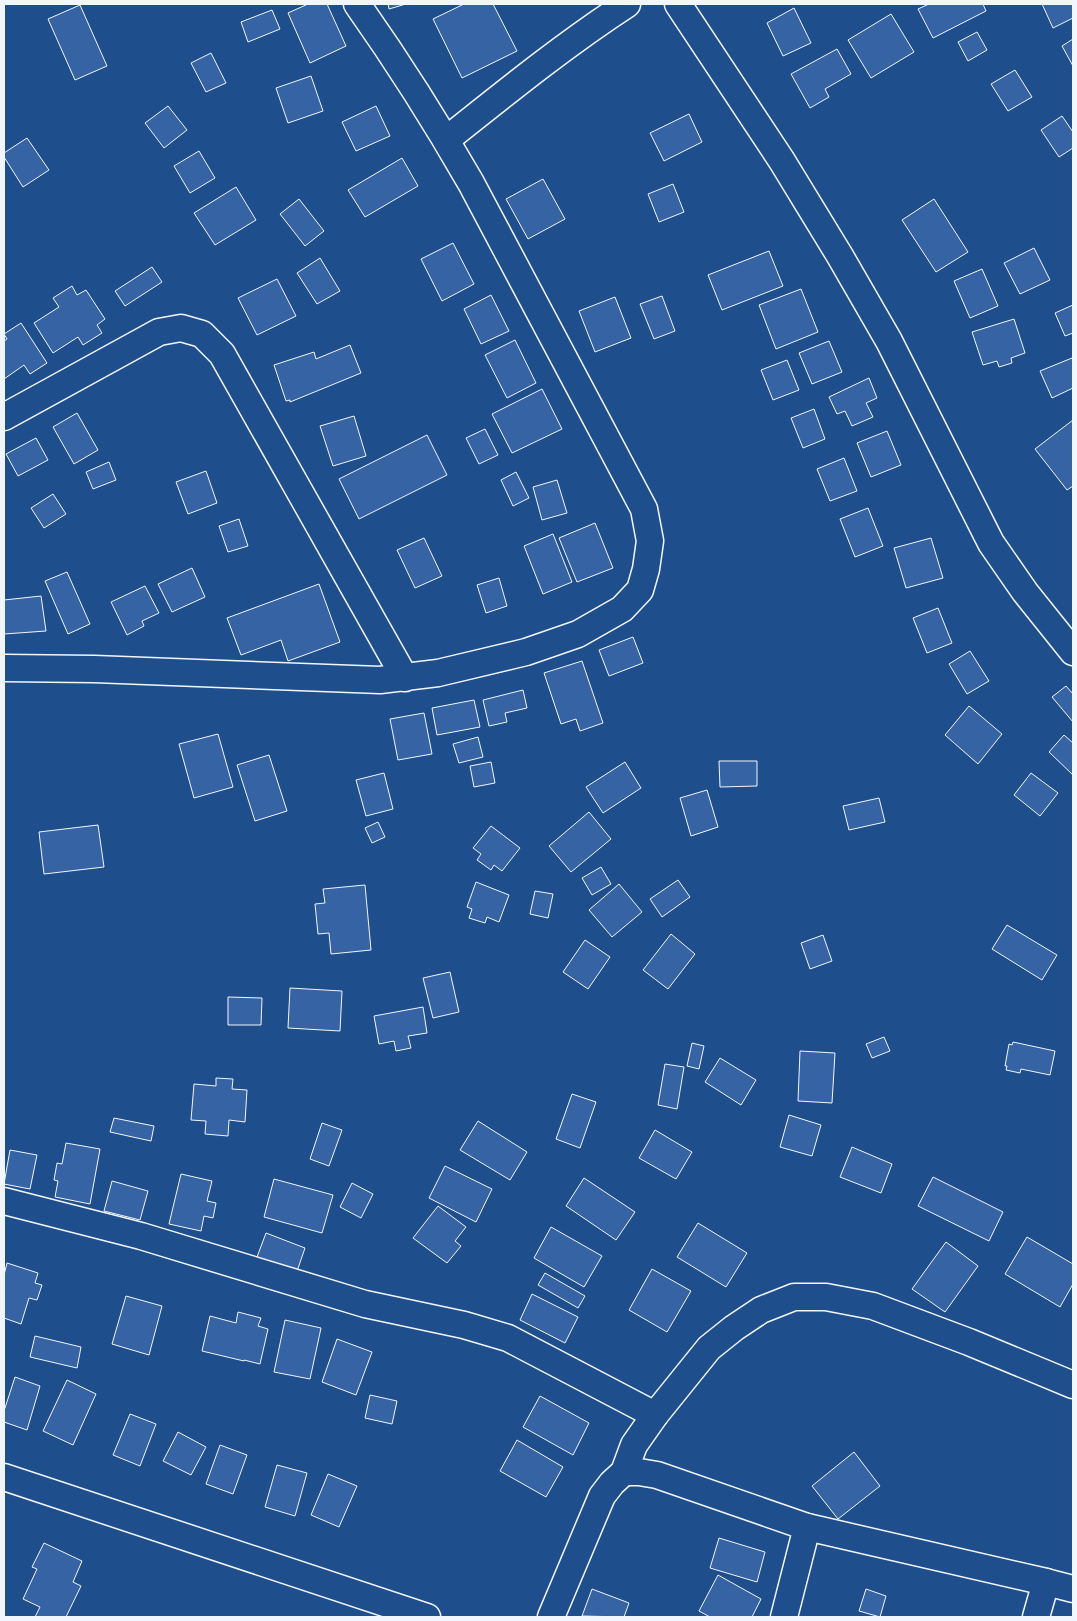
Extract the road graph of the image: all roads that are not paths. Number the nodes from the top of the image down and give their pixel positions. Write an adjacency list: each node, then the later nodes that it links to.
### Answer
1 (357, 4): 4 (street)
2 (627, 4): 4 (street)
3 (678, 4): 6 (street)
4 (446, 140): 8 (street)
5 (4, 417): 8 (street)
6 (1073, 652)
7 (4, 668): 8 (street)
8 (405, 678)
9 (4, 1200): 11 (street)
10 (1073, 1385): 11 (street)
11 (655, 1415): 12 (street)
12 (624, 1472): 14 (street); 18 (street)
13 (4, 1477): 17 (street)
14 (807, 1528): 15 (street); 19 (street)
15 (1046, 1582): 16 (street); 20 (street)
16 (1073, 1589)
17 (426, 1617)
18 (551, 1617)
19 (784, 1617)
20 (1036, 1617)

